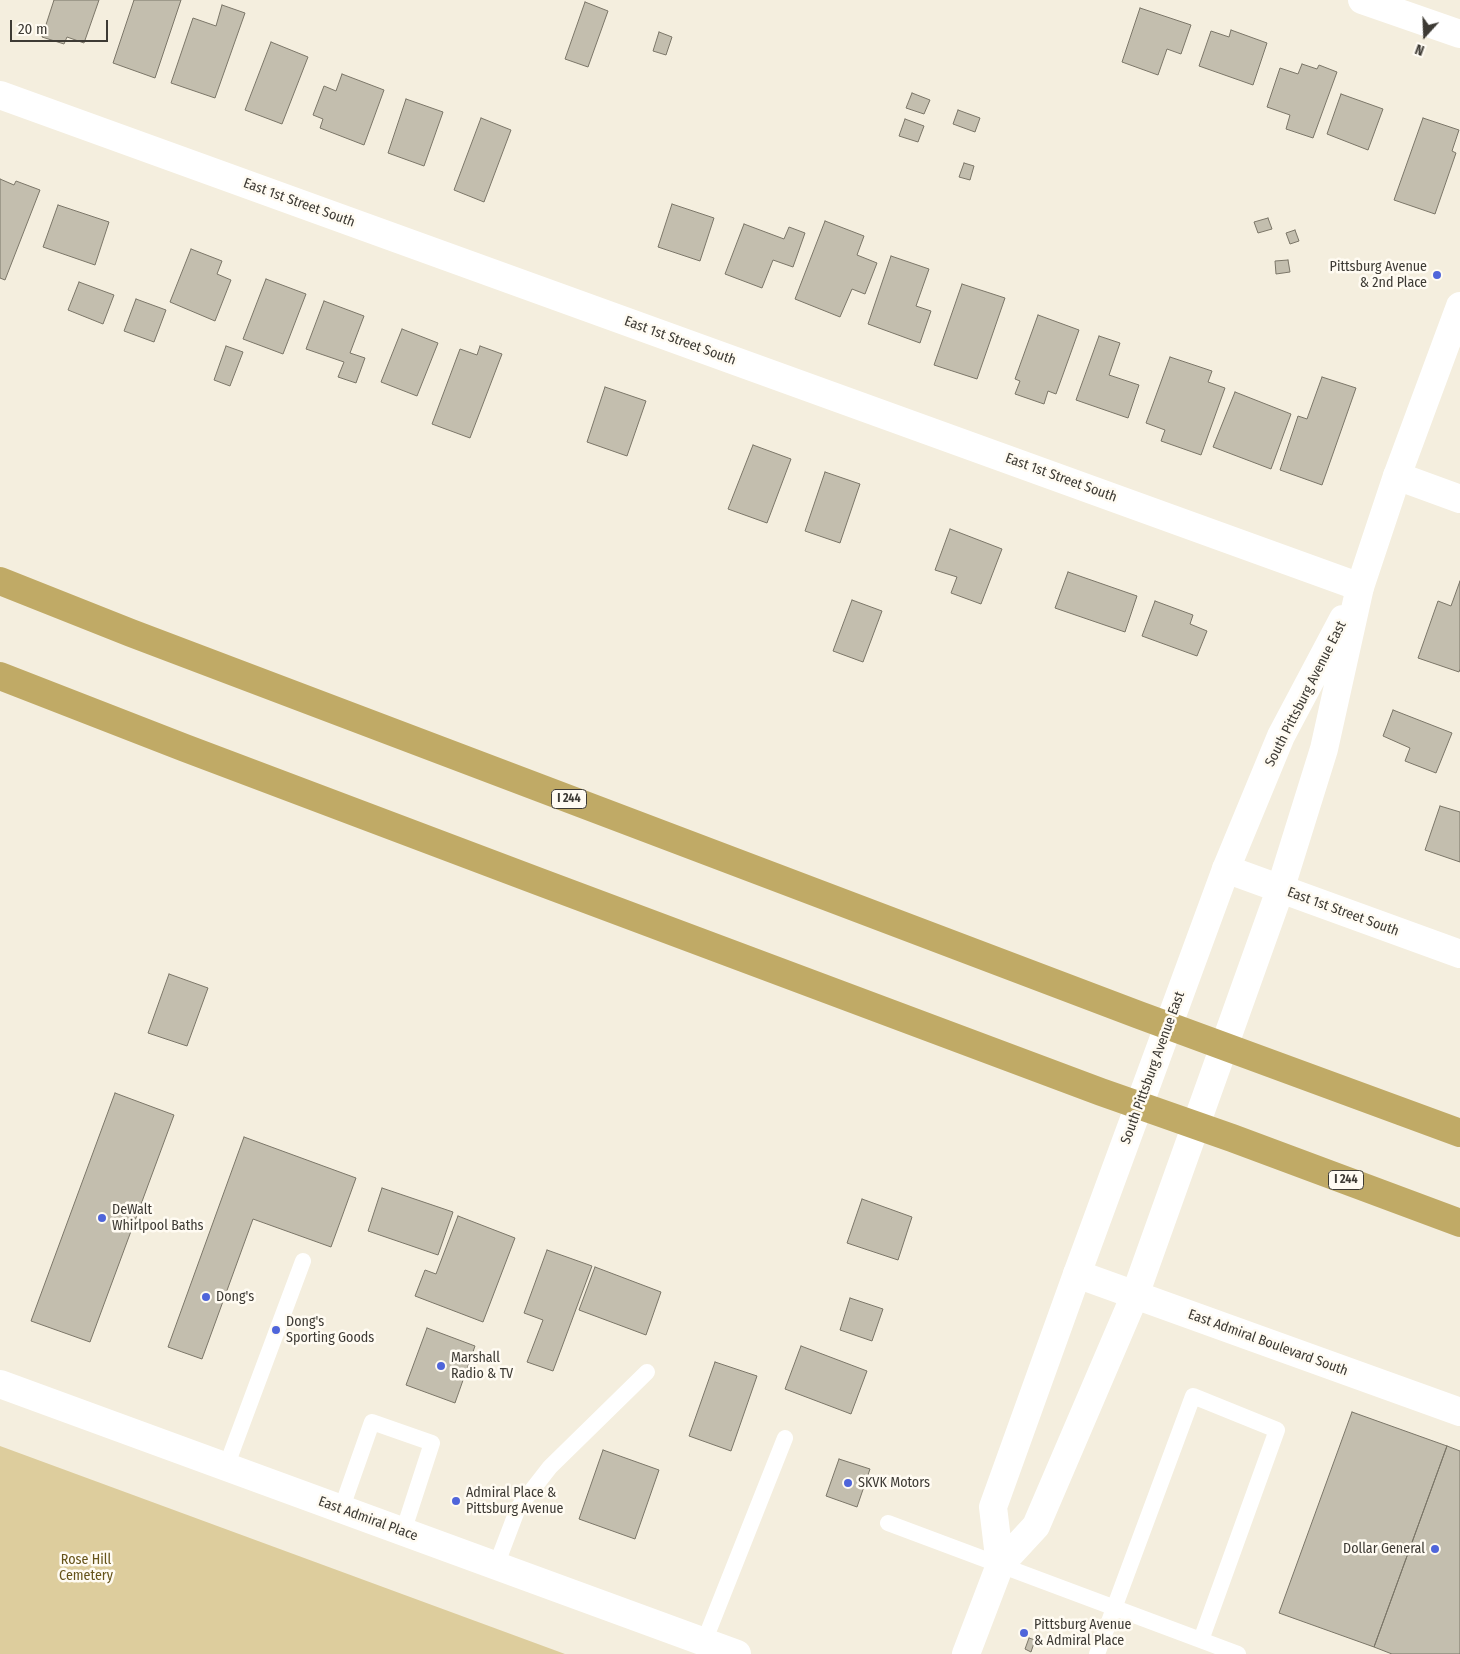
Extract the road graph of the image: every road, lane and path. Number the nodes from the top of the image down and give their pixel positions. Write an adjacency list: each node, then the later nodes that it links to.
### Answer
1 (1362, 0): 2 (street)
2 (1460, 34)
3 (0, 95): 8 (street, East 1st Street South)
4 (1460, 306): 5 (street, South Pittsburg Avenue East)
5 (1397, 476): 6 (street); 8 (street, South Pittsburg Avenue East)
6 (1460, 498)
7 (0, 581): 13 (highway, I 244)
8 (1360, 587): 10 (street, South Pittsburg Avenue East); 11 (street, South Pittsburg Avenue East)
9 (0, 676): 14 (highway, I 244)
10 (1226, 869): 11 (street, East 1st Street South); 16 (street, South Pittsburg Avenue East)
11 (1280, 890): 12 (street, East 1st Street South); 17 (street, South Pittsburg Avenue East)
12 (1460, 954)
13 (1460, 1134)
14 (1460, 1223)
15 (302, 1261): 22 (lane)
16 (1077, 1274): 17 (street, East Admiral Boulevard South); 26 (street, South Pittsburg Avenue East)
17 (1135, 1295): 20 (street, East Admiral Boulevard South); 26 (street, South Pittsburg Avenue East)
18 (647, 1372): 27 (lane)
19 (0, 1384): 22 (street, East Admiral Place)
20 (1460, 1412)
21 (785, 1438): 30 (lane)
22 (226, 1467): 23 (street, East Admiral Place)
23 (341, 1510): 25 (street, East Admiral Place); 25 (lane)
24 (888, 1522): 26 (lane)
25 (403, 1532): 27 (street, East Admiral Place)
26 (1000, 1565): 28 (lane); 32 (street, South Pittsburg Avenue East)
27 (496, 1566): 30 (street, East Admiral Place)
28 (1115, 1608): 29 (lane); 29 (lane); 33 (lane)
29 (1201, 1640): 34 (lane)
30 (704, 1642): 31 (street, East Admiral Place)
31 (737, 1654)
32 (966, 1654)
33 (1098, 1654)
34 (1238, 1654)

